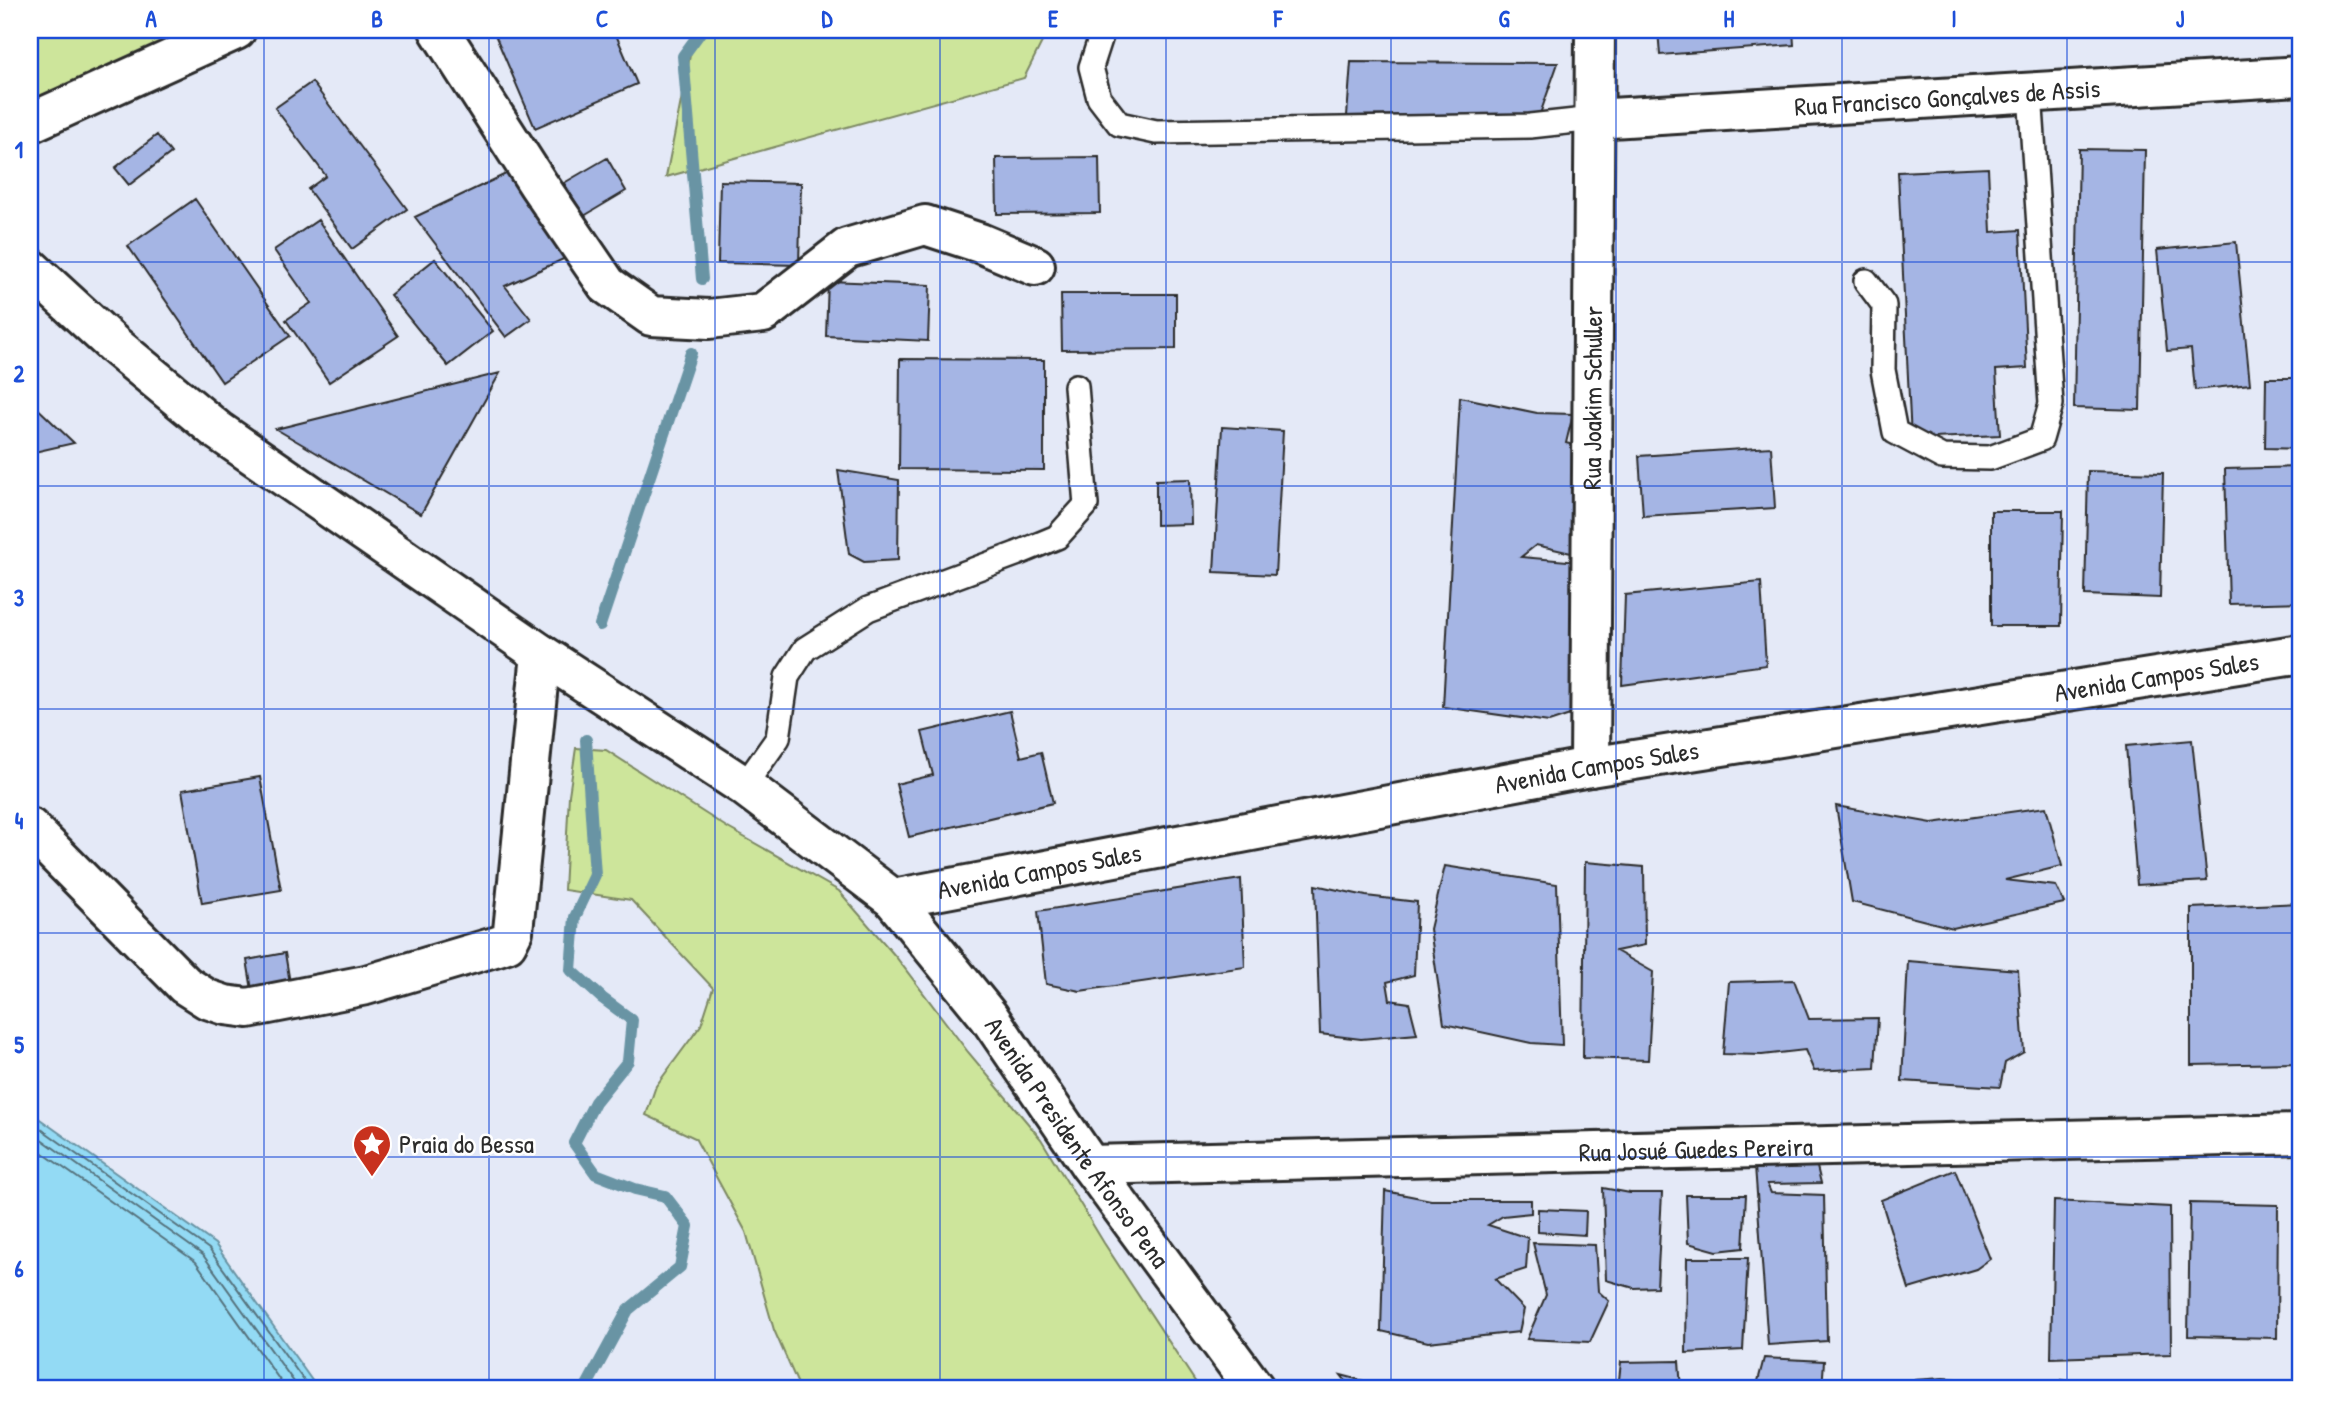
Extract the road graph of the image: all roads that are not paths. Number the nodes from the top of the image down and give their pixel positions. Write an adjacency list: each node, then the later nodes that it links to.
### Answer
1 (236, 30): 8 (street)
2 (439, 30): 9 (street)
3 (1104, 30): 7 (lane)
4 (1595, 30): 7 (street, Rua Joakim Schuller)
5 (2301, 76): 6 (street, Rua Francisco Gonçalves de Assis)
6 (2030, 93): 7 (street, Rua Francisco Gonçalves de Assis); 11 (lane)
7 (1594, 119): 15 (street, Rua Joakim Schuller)
8 (30, 123)
9 (1035, 266)
10 (30, 268): 13 (street, Avenida Presidente Afonso Pena)
11 (1866, 281)
12 (1076, 386): 16 (lane)
13 (541, 654): 16 (street, Avenida Presidente Afonso Pena); 17 (street)
14 (2301, 654): 15 (street, Avenida Campos Sales)
15 (1590, 767): 18 (street, Avenida Campos Sales)
16 (744, 786): 18 (street, Avenida Presidente Afonso Pena)
17 (30, 828)
18 (894, 899): 20 (street, Avenida Presidente Afonso Pena)
19 (2301, 1134): 20 (street, Rua Josué Guedes Pereira)
20 (1090, 1165): 21 (street, Avenida Presidente Afonso Pena)
21 (1255, 1389)

